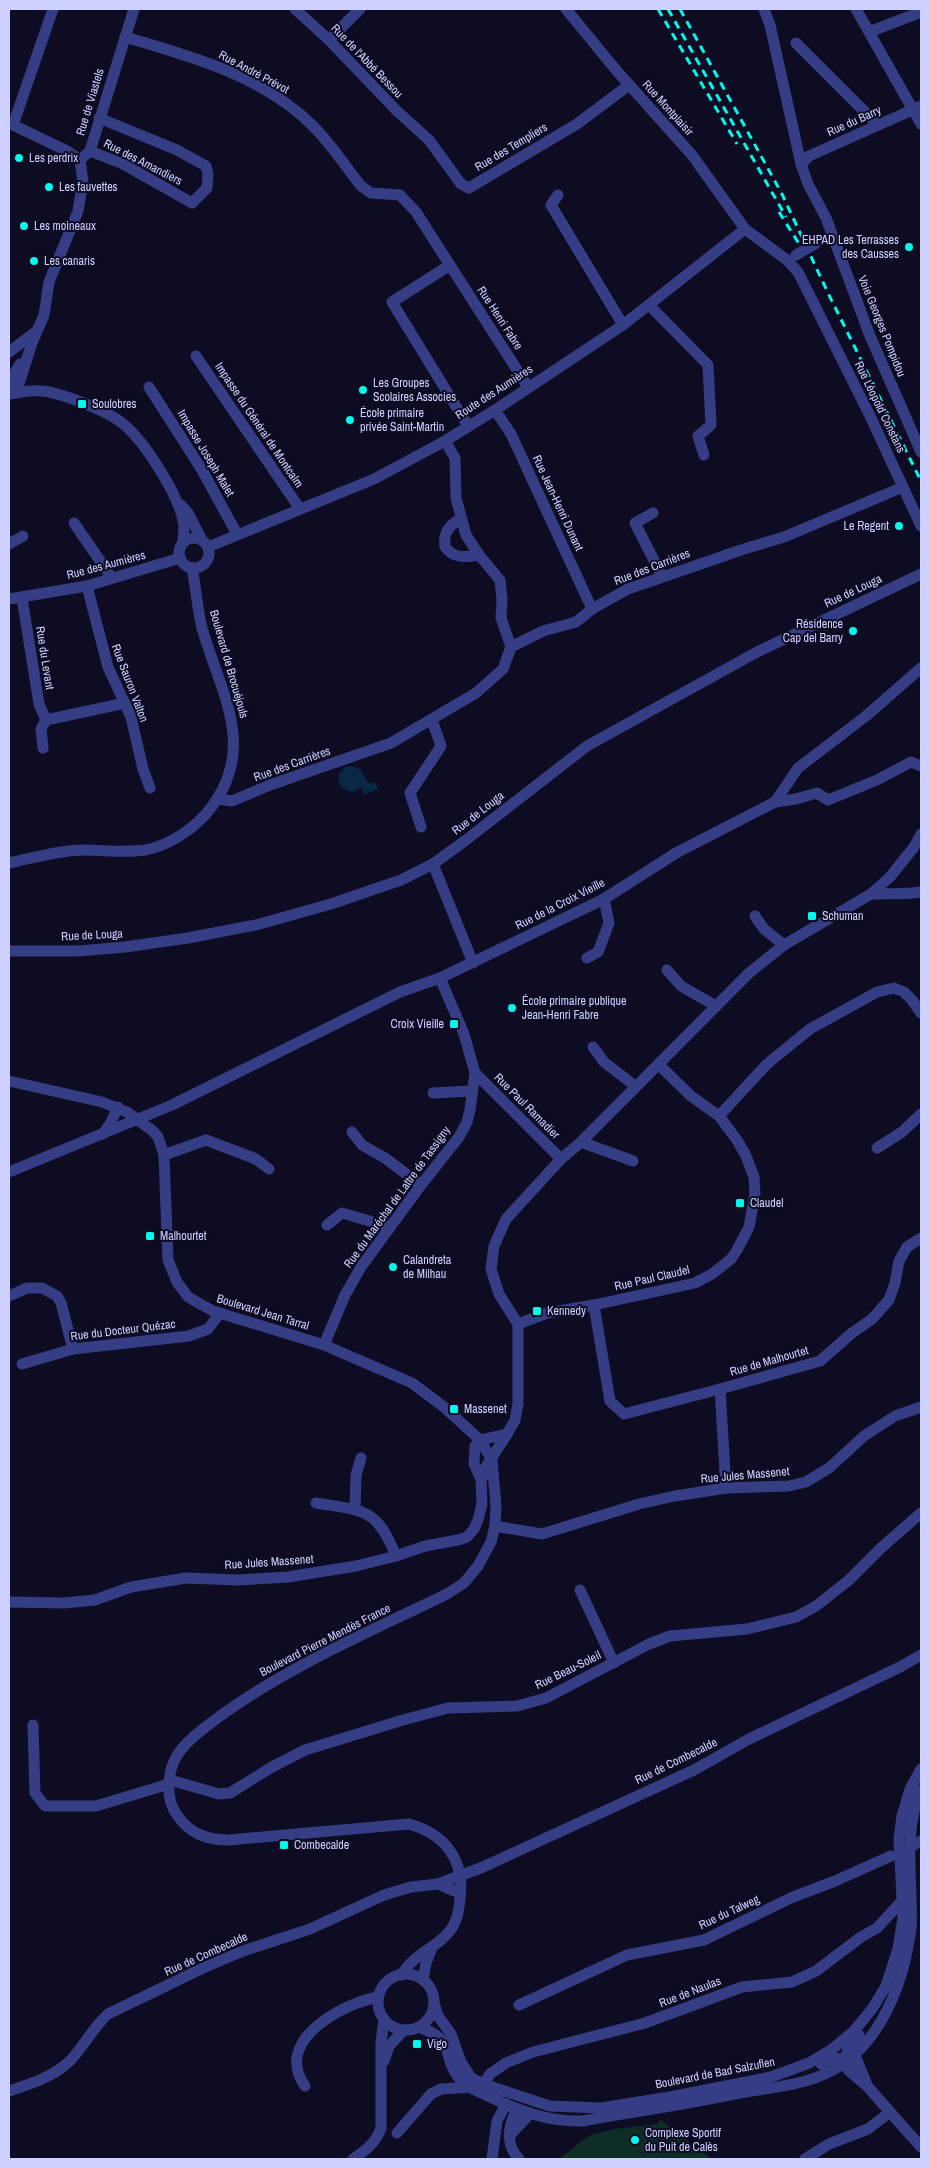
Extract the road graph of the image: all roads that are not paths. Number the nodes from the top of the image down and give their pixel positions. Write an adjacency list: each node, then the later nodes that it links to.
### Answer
1 (53, 9): 17 (street)
2 (134, 9): 10 (street, Rue de Viastels)
3 (295, 9): 11 (street, Rue de l'Abbé Bessou)
4 (360, 9): 11 (street)
5 (566, 9): 13 (street, Rue Montplaisir)
6 (764, 9): 22 (street, Voie Georges Pompidou)
7 (856, 9): 9 (street)
8 (921, 12): 9 (street)
9 (869, 32): 14 (street)
10 (125, 37): 16 (street, Rue de Viastels); 26 (street, Rue André Prévot)
11 (328, 40): 15 (street, Rue de l'Abbé Bessou)
12 (796, 43): 19 (street)
13 (629, 85): 15 (street, Rue des Templiers); 24 (street, Rue Montplaisir)
14 (917, 108): 18 (street); 19 (street, Rue du Barry)
15 (397, 111)
16 (99, 118): 20 (street, Rue de Viastels); 20 (street, Rue des Amandiers)
17 (11, 124): 21 (street)
18 (921, 124)
19 (878, 125): 22 (street, Rue du Barry)
20 (90, 150): 21 (street, Rue de Viastels)
21 (80, 160): 31 (street)
22 (802, 164): 25 (street, Voie Georges Pompidou)
23 (558, 194): 30 (street)
24 (745, 229): 27 (street, Rue Montplaisir); 29 (street, Route des Aumières)
25 (833, 235): 27 (street, bridge); 40 (street, Voie Georges Pompidou)
26 (433, 239): 28 (street, Rue Henri Fabre)
27 (791, 257): 42 (street, Rue Léopold Constans)
28 (450, 265): 35 (street, Rue Henri Fabre); 38 (street)
29 (649, 304): 30 (street, Route des Aumières); 41 (street)
30 (622, 325): 35 (street, Route des Aumières)
31 (38, 330): 32 (street); 36 (street)
32 (9, 352)
33 (196, 356): 44 (street, Impasse du Général de Montcalm)
34 (150, 387): 49 (street, Impasse Joseph Malet)
35 (528, 387): 37 (street, Route des Aumières)
36 (11, 390): 43 (street)
37 (495, 410): 38 (street, Route des Aumières); 65 (street, Rue Jean-Henri Dunant)
38 (468, 426): 39 (street, Route des Aumières)
39 (445, 441): 44 (street, Route des Aumières); 46 (street)
40 (921, 452)
41 (704, 455)
42 (903, 487): 48 (street, Rue Léopold Constans); 59 (street, Rue des Carrières)
43 (175, 498): 51 (street); 52 (street)
44 (300, 509): 49 (street, Route des Aumières)
45 (653, 513): 59 (street)
46 (460, 519): 54 (street); 54 (street)
47 (74, 523): 60 (street)
48 (921, 526)
49 (237, 534): 52 (street, Route des Aumières)
50 (23, 536): 53 (street)
51 (183, 542): 52 (street); 55 (street)
52 (205, 543): 56 (street)
53 (9, 544)
54 (478, 554): 66 (street)
55 (180, 558): 57 (street); 60 (street, Rue des Aumières)
56 (204, 564): 57 (street); 64 (street, Boulevard de Brocuéjouls)
57 (192, 568): 64 (street, Boulevard de Brocuéjouls)
58 (921, 574): 79 (street, Rue de Louga)
59 (662, 576): 65 (street, Rue des Carrières)
60 (112, 578): 61 (street, Rue des Aumières)
61 (87, 586): 62 (street, Rue des Aumières); 68 (street, Rue Sauron Valton)
62 (22, 598): 63 (street, Rue des Aumières); 69 (street, Rue du Levant)
63 (9, 600)
64 (199, 606): 74 (street, Boulevard de Brocuéjouls)
65 (592, 609): 66 (street, Rue des Carrières)
66 (511, 647): 70 (street, Rue des Carrières)
67 (921, 668): 75 (street, Rue de la Croix Vieille)
68 (125, 704): 69 (street); 73 (street, Rue Sauron Valton)
69 (46, 720): 71 (street, Rue du Levant)
70 (432, 720): 74 (street, Rue des Carrières); 76 (street)
71 (43, 748)
72 (921, 766): 75 (street)
73 (150, 788)
74 (218, 799): 78 (street, Boulevard de Brocuéjouls)
75 (774, 802): 82 (street, Rue de la Croix Vieille)
76 (421, 827)
77 (921, 834): 81 (street)
78 (9, 863)
79 (433, 864): 85 (street, Rue de Louga); 87 (street)
80 (921, 892): 81 (street)
81 (871, 894): 84 (street)
82 (604, 899): 86 (street); 87 (street, Rue de la Croix Vieille)
83 (755, 916): 84 (street)
84 (784, 945): 90 (street)
85 (9, 951)
86 (587, 958)
87 (474, 963): 89 (street, Rue de la Croix Vieille)
88 (667, 970): 90 (street)
89 (440, 978): 94 (street, Rue du Maréchal de Lattre de Tassigny); 99 (street, Rue de la Croix Vieille)
90 (716, 1006): 93 (street)
91 (921, 1013): 102 (street)
92 (593, 1047): 96 (street)
93 (660, 1065): 96 (street); 102 (street, Rue Paul Claudel)
94 (474, 1073): 97 (street, Rue du Maréchal de Lattre de Tassigny); 110 (street, Rue Paul Ramadier)
95 (9, 1081): 100 (street)
96 (635, 1086): 107 (street)
97 (471, 1091): 98 (street); 114 (street, Rue du Maréchal de Lattre de Tassigny)
98 (433, 1093)
99 (172, 1105): 103 (street, Rue de la Croix Vieille); 104 (street, Rue de la Croix Vieille)
100 (118, 1107): 103 (street); 106 (street)
101 (921, 1114): 108 (street)
102 (719, 1116): 119 (street, Rue Paul Claudel)
103 (139, 1119): 104 (street); 106 (street, Rue de la Croix Vieille)
104 (151, 1128): 109 (street, Boulevard Jean Tarral)
105 (352, 1132): 114 (street)
106 (103, 1134): 113 (street, Rue de la Croix Vieille)
107 (582, 1142): 110 (street); 111 (street)
108 (877, 1148)
109 (164, 1155): 112 (street); 120 (street, Boulevard Jean Tarral)
110 (561, 1159): 121 (street)
111 (633, 1161)
112 (269, 1169)
113 (9, 1172)
114 (421, 1185): 116 (street, Rue du Maréchal de Lattre de Tassigny)
115 (327, 1225): 116 (street)
116 (390, 1226): 122 (street, Rue du Maréchal de Lattre de Tassigny)
117 (921, 1238): 125 (street, Rue de Malhourtet)
118 (9, 1296): 123 (street)
119 (594, 1305): 121 (street, Rue Paul Claudel); 125 (street)
120 (220, 1313): 122 (street, Boulevard Jean Tarral); 123 (street, Rue du Docteur Quézac)
121 (518, 1324): 127 (street, Rue Jules Massenet)
122 (324, 1345): 128 (street, Boulevard Jean Tarral)
123 (73, 1350): 124 (street, Rue du Docteur Quézac)
124 (22, 1364)
125 (720, 1389): 132 (street, Rue de Malhourtet)
126 (921, 1407): 132 (street, Rue Jules Massenet)
127 (507, 1434): 128 (street); 130 (street, Rue Jules Massenet)
128 (477, 1443): 130 (street, Boulevard Jean Tarral); 131 (street, Rue Jules Massenet)
129 (361, 1458): 134 (street)
130 (489, 1463): 131 (street, Rue Jules Massenet); 136 (street, Boulevard Jean Tarral)
131 (481, 1479): 137 (street, Rue Jules Massenet)
132 (726, 1488): 136 (street, Rue Jules Massenet)
133 (316, 1503): 134 (street)
134 (355, 1510): 137 (street)
135 (921, 1513): 141 (street, Rue Beau-Soleil)
136 (495, 1526): 144 (street, Boulevard Pierre Mendès France)
137 (396, 1556): 139 (street, Rue Jules Massenet)
138 (580, 1590): 141 (street)
139 (9, 1602)
140 (921, 1655): 147 (street, Rue de Combecalde)
141 (614, 1662): 144 (street, Rue Beau-Soleil)
142 (33, 1725): 144 (street)
143 (921, 1769): 150 (street, Boulevard de Bad Salzuflen)
144 (169, 1782): 147 (street, Boulevard Pierre Mendès France)
145 (921, 1790): 151 (street, Boulevard de Bad Salzuflen)
146 (891, 1856): 159 (street, Rue du Talweg)
147 (457, 1878): 148 (street, Rue de Combecalde); 149 (street, Boulevard Pierre Mendès France); 152 (street, Boulevard Pierre Mendès France)
148 (438, 1884): 149 (street, Rue de Combecalde); 168 (street, Rue de Combecalde)
149 (454, 1891): 152 (street, Boulevard Pierre Mendès France)
150 (901, 1902): 156 (street, Boulevard de Bad Salzuflen); 167 (street, Rue de Naulas)
151 (916, 1926): 163 (street, Boulevard de Bad Salzuflen)
152 (443, 1937): 153 (street, Boulevard Pierre Mendès France)
153 (432, 1948): 154 (street, Boulevard Pierre Mendès France); 155 (street, Boulevard Pierre Mendès France)
154 (401, 1975): 155 (street); 157 (street)
155 (423, 1980): 158 (street)
156 (886, 1986): 163 (street); 165 (street, Boulevard de Bad Salzuflen)
157 (378, 1997): 160 (street); 166 (street)
158 (434, 2003): 161 (street); 167 (street, Boulevard de Bad Salzuflen)
159 (519, 2005)
160 (384, 2019): 162 (street); 164 (street)
161 (419, 2027): 162 (street); 167 (street, Boulevard de Bad Salzuflen)
162 (404, 2030): 164 (street)
163 (847, 2060): 165 (street); 170 (street); 171 (street, Boulevard de Bad Salzuflen)
164 (382, 2070): 175 (street)
165 (771, 2077): 167 (street, Boulevard de Bad Salzuflen)
166 (304, 2086)
167 (478, 2088): 169 (street, Boulevard de Bad Salzuflen); 172 (street)
168 (9, 2091)
169 (511, 2107): 171 (street, Boulevard de Bad Salzuflen); 173 (street); 176 (street)
170 (890, 2112): 174 (street); 178 (street)
171 (530, 2114): 173 (street)
172 (397, 2133)
173 (509, 2136): 177 (street)
174 (921, 2147)
175 (353, 2159)
176 (492, 2159)
177 (520, 2159)
178 (805, 2159)

